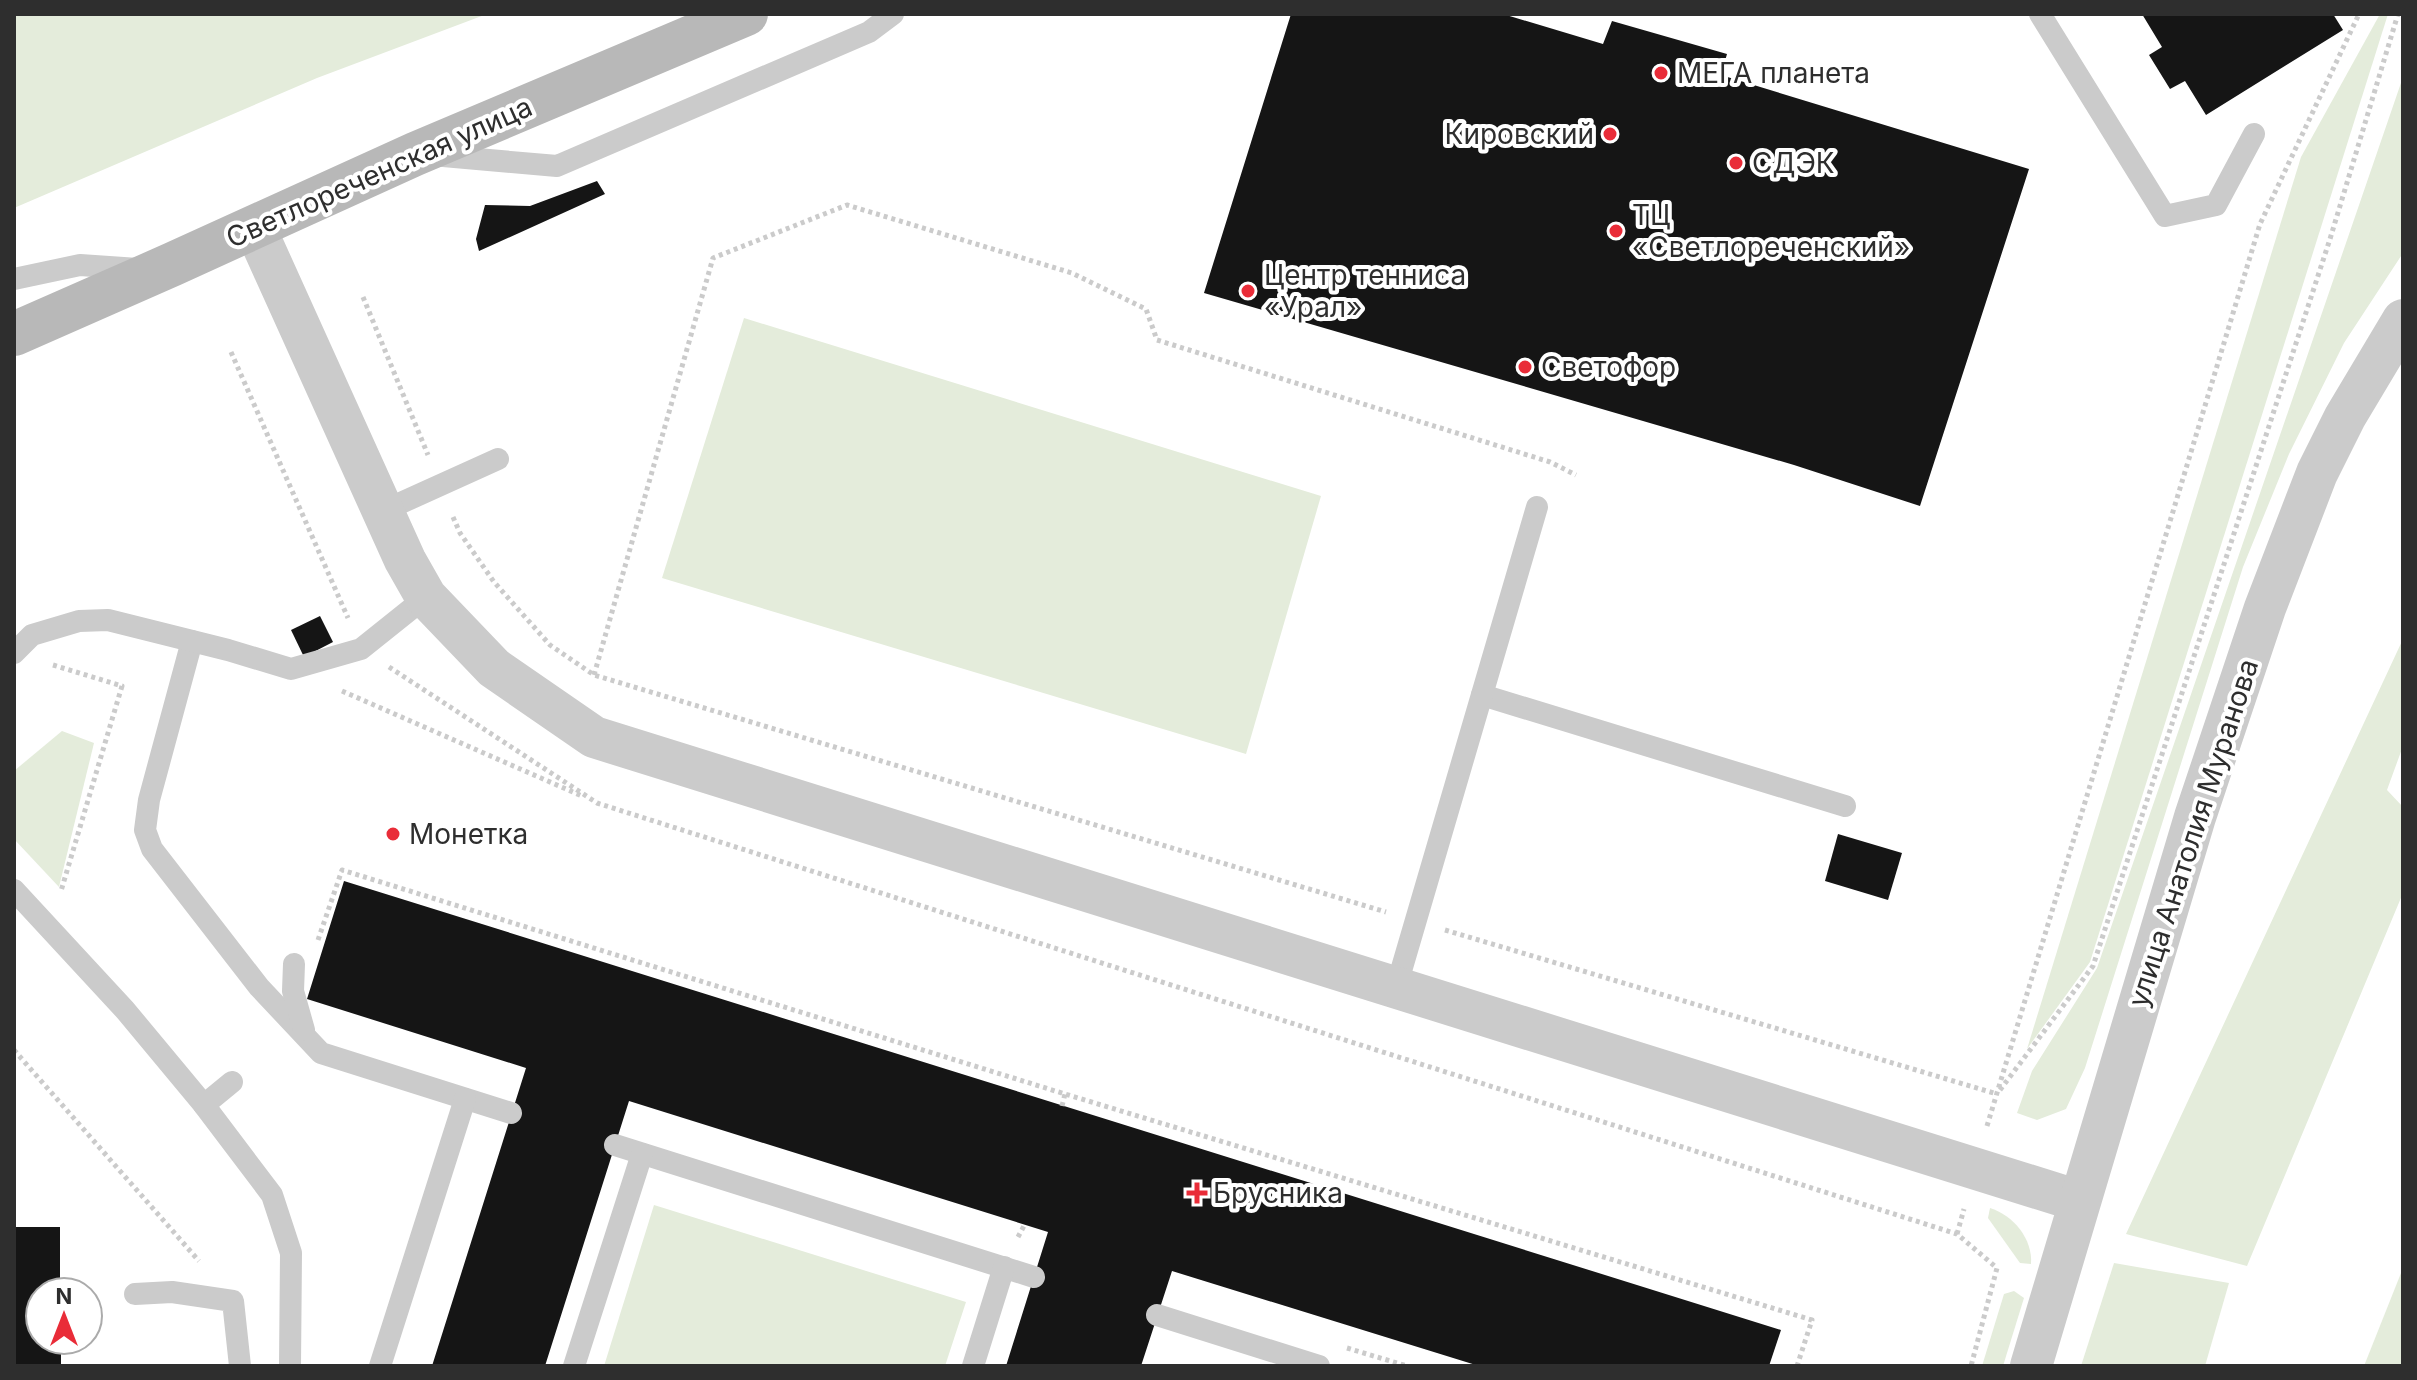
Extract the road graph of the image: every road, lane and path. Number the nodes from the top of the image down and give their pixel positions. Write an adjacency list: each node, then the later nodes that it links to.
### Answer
1 (746, 14): 7 (main road, Светлореченская улица)
2 (893, 14): 7 (lane)
3 (2040, 14): 6 (lane)
4 (2359, 14): 37 (path)
5 (2398, 14): 37 (path)
6 (2254, 134)
7 (415, 154): 8 (main road, Светлореченская улица)
8 (255, 228): 9 (main road, Светлореченская улица); 18 (street)
9 (159, 270): 10 (lane); 13 (main road, Светлореченская улица)
10 (14, 279)
11 (363, 297): 16 (path)
12 (2403, 320): 44 (street, улица Анатолия Муранова)
13 (14, 334)
14 (498, 459): 16 (lane)
15 (1576, 475): 23 (path)
16 (440, 485): 18 (lane); 23 (path)
17 (1537, 507): 24 (lane)
18 (383, 511): 19 (street)
19 (426, 597): 22 (lane); 31 (street)
20 (192, 641): 21 (lane); 22 (lane); 34 (lane)
21 (14, 652): 29 (path)
22 (291, 669): 25 (path)
23 (594, 675): 28 (path)
24 (1482, 695): 26 (lane); 28 (lane)
25 (597, 803)
26 (1845, 806)
27 (14, 890): 29 (lane)
28 (1415, 921): 31 (lane); 37 (path)
29 (49, 927): 39 (lane)
30 (294, 964): 32 (lane)
31 (1396, 988): 44 (street)
32 (296, 1005): 34 (lane); 36 (path)
33 (14, 1050): 49 (path)
34 (321, 1053): 38 (lane)
35 (232, 1082): 39 (lane)
36 (1065, 1094): 40 (path); 57 (path)
37 (1997, 1094)
38 (465, 1099): 41 (lane); 53 (lane)
39 (204, 1105): 52 (lane)
40 (1062, 1106)
41 (511, 1113)
42 (615, 1145): 43 (lane)
43 (642, 1154): 45 (lane); 54 (lane)
44 (2079, 1201): 59 (street, улица Анатолия Муранова)
45 (1004, 1267): 47 (lane); 55 (lane)
46 (1997, 1268): 58 (path)
47 (1034, 1277)
48 (135, 1294): 49 (lane)
49 (233, 1301): 51 (lane)
50 (1157, 1315): 56 (lane)
51 (240, 1366)
52 (290, 1366)
53 (380, 1366)
54 (574, 1366)
55 (973, 1366)
56 (1319, 1366)
57 (1797, 1366)
58 (1971, 1366)
59 (2031, 1366)

